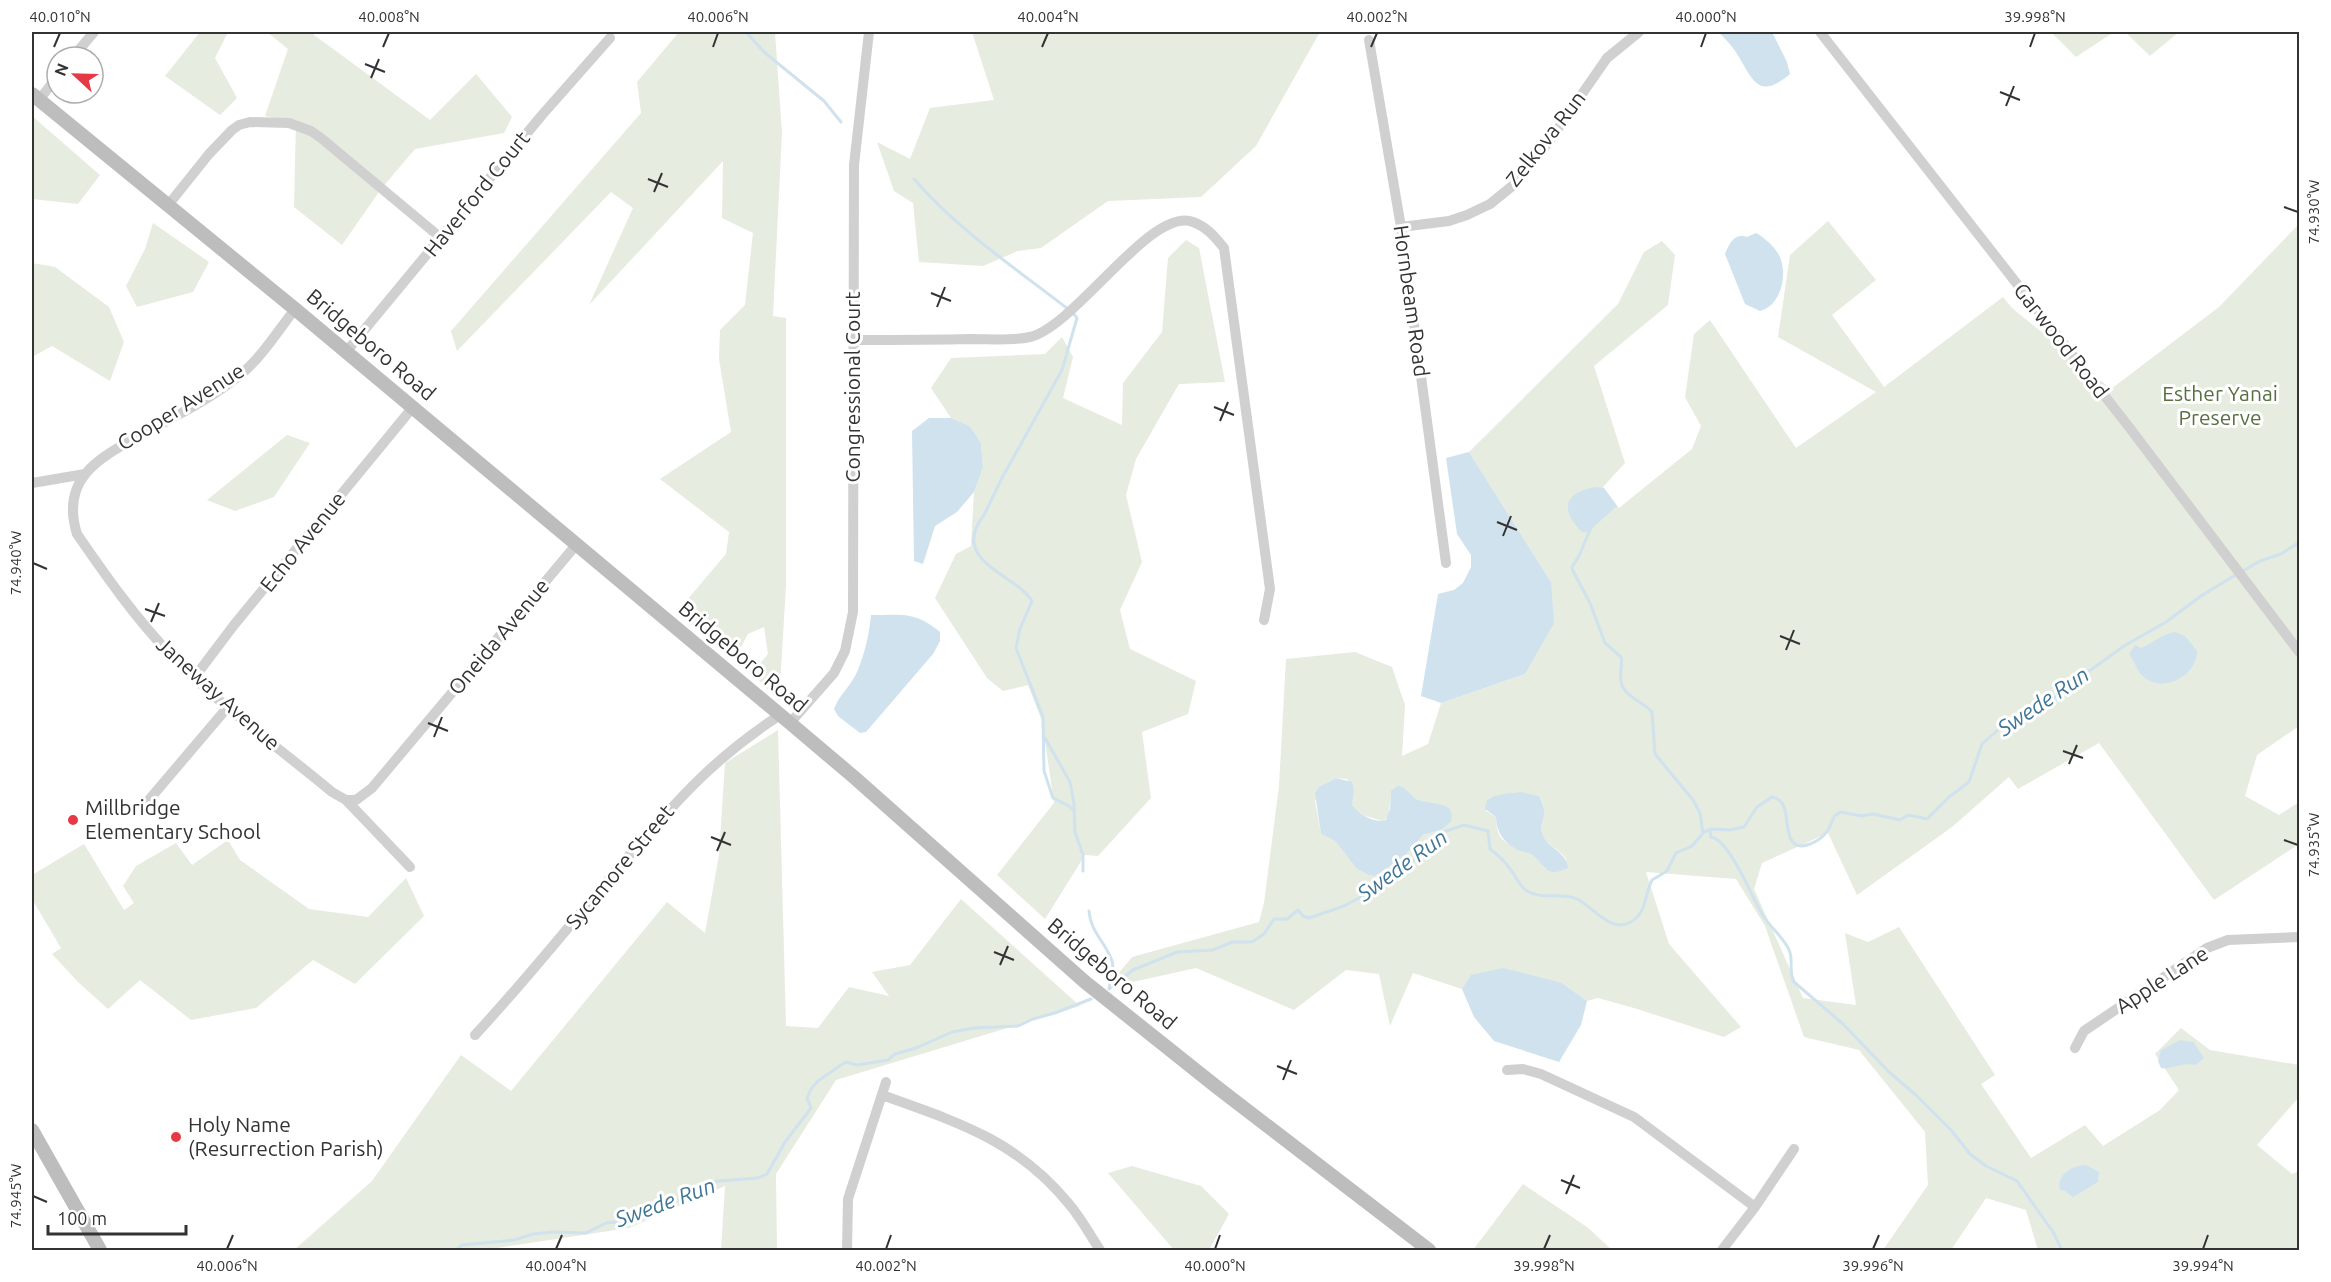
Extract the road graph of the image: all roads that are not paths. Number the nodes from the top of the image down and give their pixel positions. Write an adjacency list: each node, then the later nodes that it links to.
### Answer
1 (94, 32): 7 (street)
2 (869, 32): 13 (street, Congressional Court)
3 (1639, 32): 10 (street, Zelkova Run)
4 (1820, 32): 21 (street, Garwood Road)
5 (610, 38): 11 (street, Haverford Court)
6 (1369, 40): 10 (street, Hornbeam Road)
7 (83, 45)
8 (35, 97): 9 (main road, Bridgeboro Road)
9 (169, 204): 11 (street); 12 (main road, Bridgeboro Road)
10 (1401, 227): 19 (street, Hornbeam Road)
11 (441, 238): 14 (street, Haverford Court)
12 (295, 309): 14 (main road, Bridgeboro Road); 16 (street, Cooper Avenue)
13 (853, 340): 20 (street); 24 (street, Congressional Court)
14 (346, 352): 15 (main road, Bridgeboro Road)
15 (413, 407): 18 (main road, Bridgeboro Road); 22 (street, Echo Avenue)
16 (85, 474): 17 (street); 22 (street, Janeway Avenue)
17 (32, 483)
18 (576, 545): 24 (main road, Bridgeboro Road); 25 (street, Oneida Avenue)
19 (1446, 563)
20 (1264, 620)
21 (2300, 653)
22 (194, 678): 23 (street, Janeway Avenue)
23 (227, 708): 25 (street, Janeway Avenue); 26 (street)
24 (785, 719): 29 (street, Sycamore Street); 40 (main road, Bridgeboro Road)
25 (346, 800): 27 (street, Janeway Avenue)
26 (148, 801)
27 (410, 867)
28 (2300, 937): 30 (street, Apple Lane)
29 (475, 1035)
30 (2075, 1048)
31 (1507, 1070): 36 (street)
32 (886, 1082): 33 (street)
33 (882, 1095): 38 (street); 39 (street)
34 (32, 1130): 37 (main road)
35 (1794, 1149): 36 (street)
36 (1755, 1207): 41 (street)
37 (100, 1251)
38 (847, 1251)
39 (1100, 1251)
40 (1429, 1251)
41 (1722, 1251)

